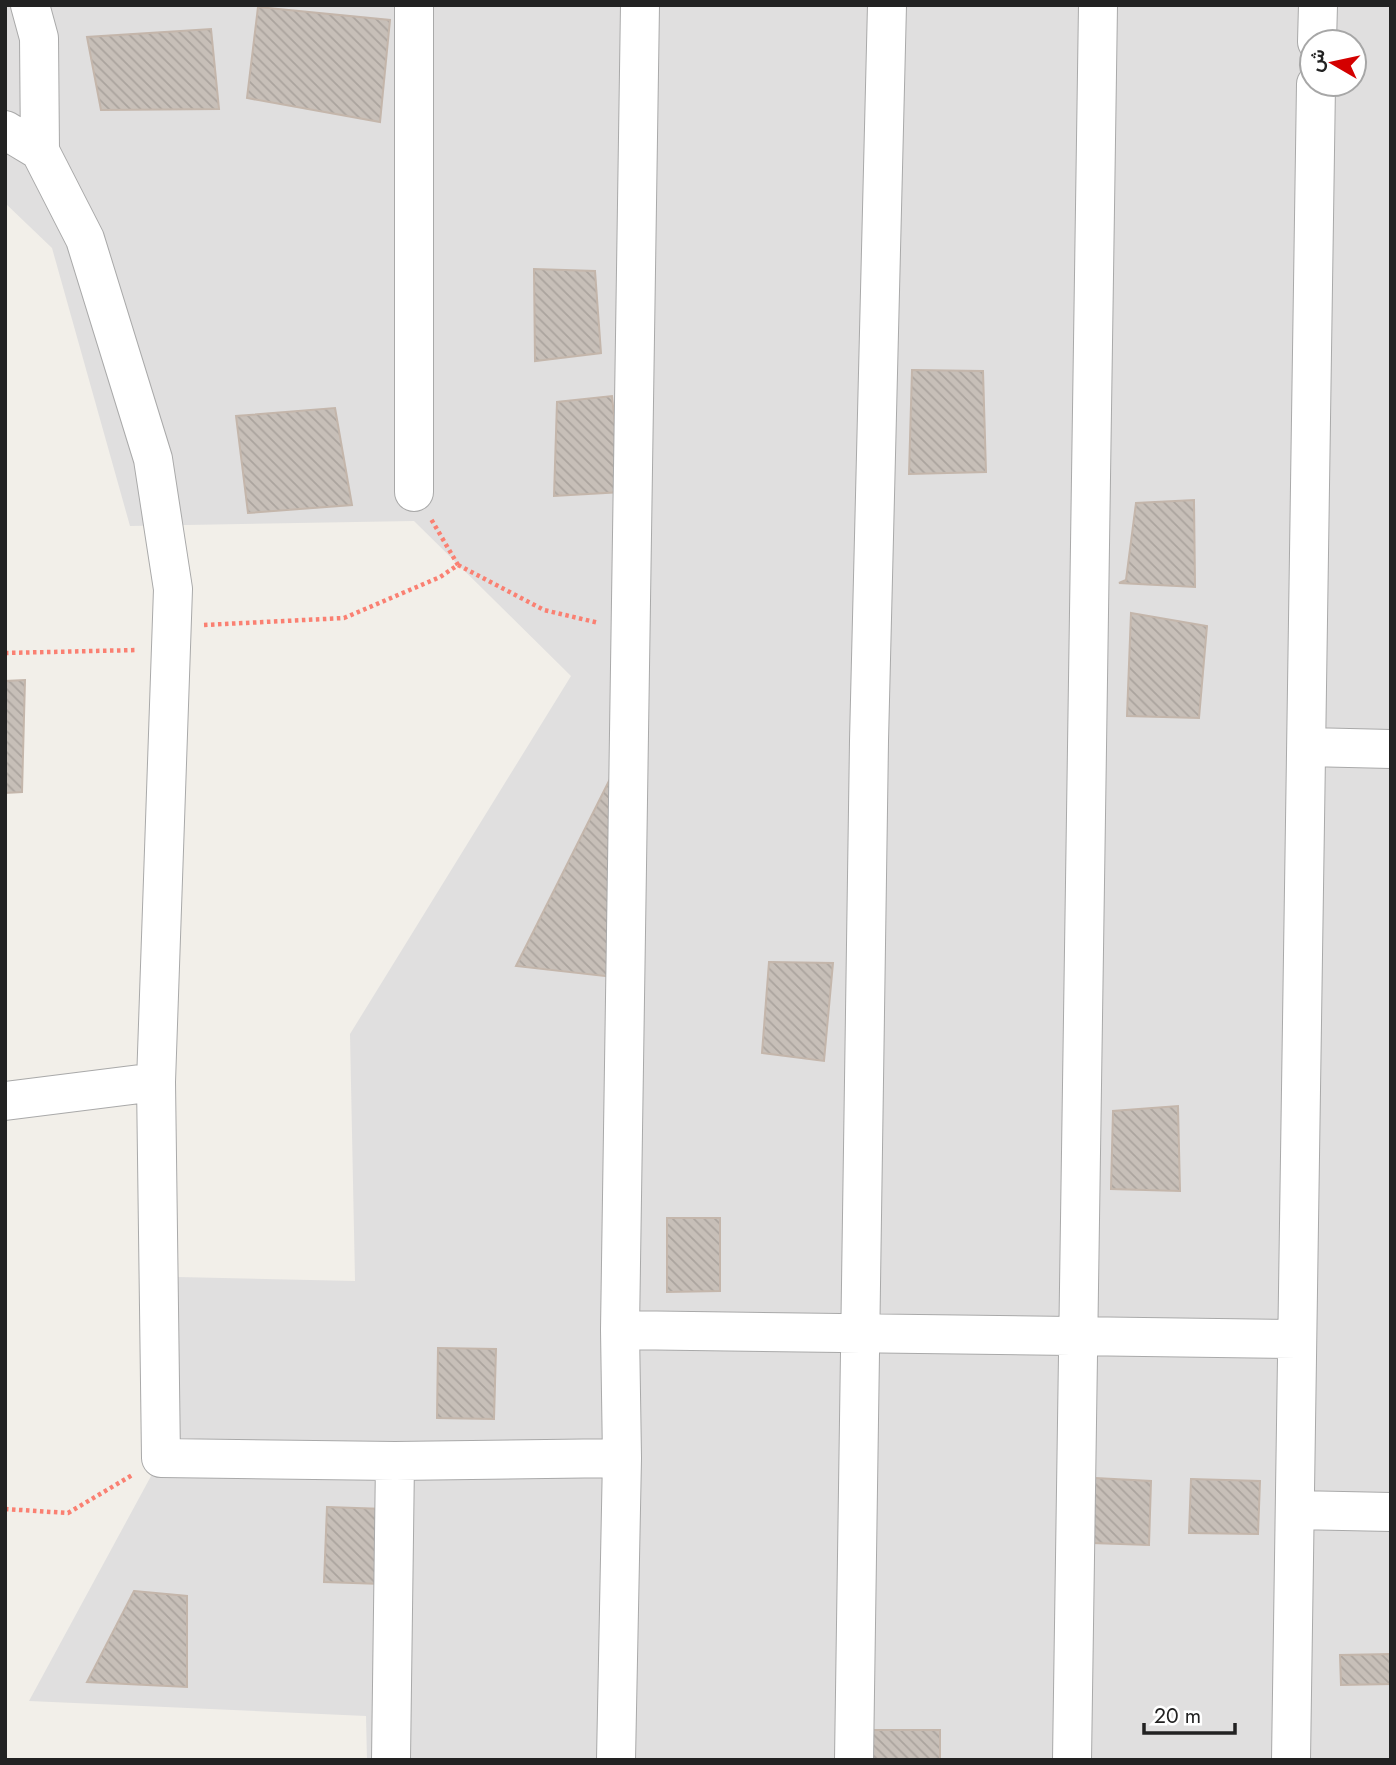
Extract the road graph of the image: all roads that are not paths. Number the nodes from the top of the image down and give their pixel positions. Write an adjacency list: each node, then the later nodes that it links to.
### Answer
1 (30, 5): 10 (street)
2 (414, 5): 11 (street)
3 (640, 5): 16 (street)
4 (887, 5): 17 (street)
5 (1098, 5): 18 (street)
6 (1318, 5): 7 (street)
7 (1317, 28)
8 (1316, 98): 12 (street)
9 (5, 130): 10 (street)
10 (40, 151): 14 (street)
11 (414, 492)
12 (1307, 747): 13 (street); 19 (street)
13 (1391, 749)
14 (156, 1082): 15 (street); 21 (street)
15 (5, 1101)
16 (620, 1330): 17 (street); 20 (street)
17 (860, 1333): 18 (street); 26 (street)
18 (1078, 1336): 19 (street); 27 (street)
19 (1297, 1339): 22 (street)
20 (622, 1458): 21 (street); 25 (street)
21 (395, 1461): 24 (street)
22 (1295, 1510): 23 (street); 28 (street)
23 (1391, 1512)
24 (391, 1760)
25 (616, 1760)
26 (854, 1760)
27 (1072, 1760)
28 (1292, 1760)

